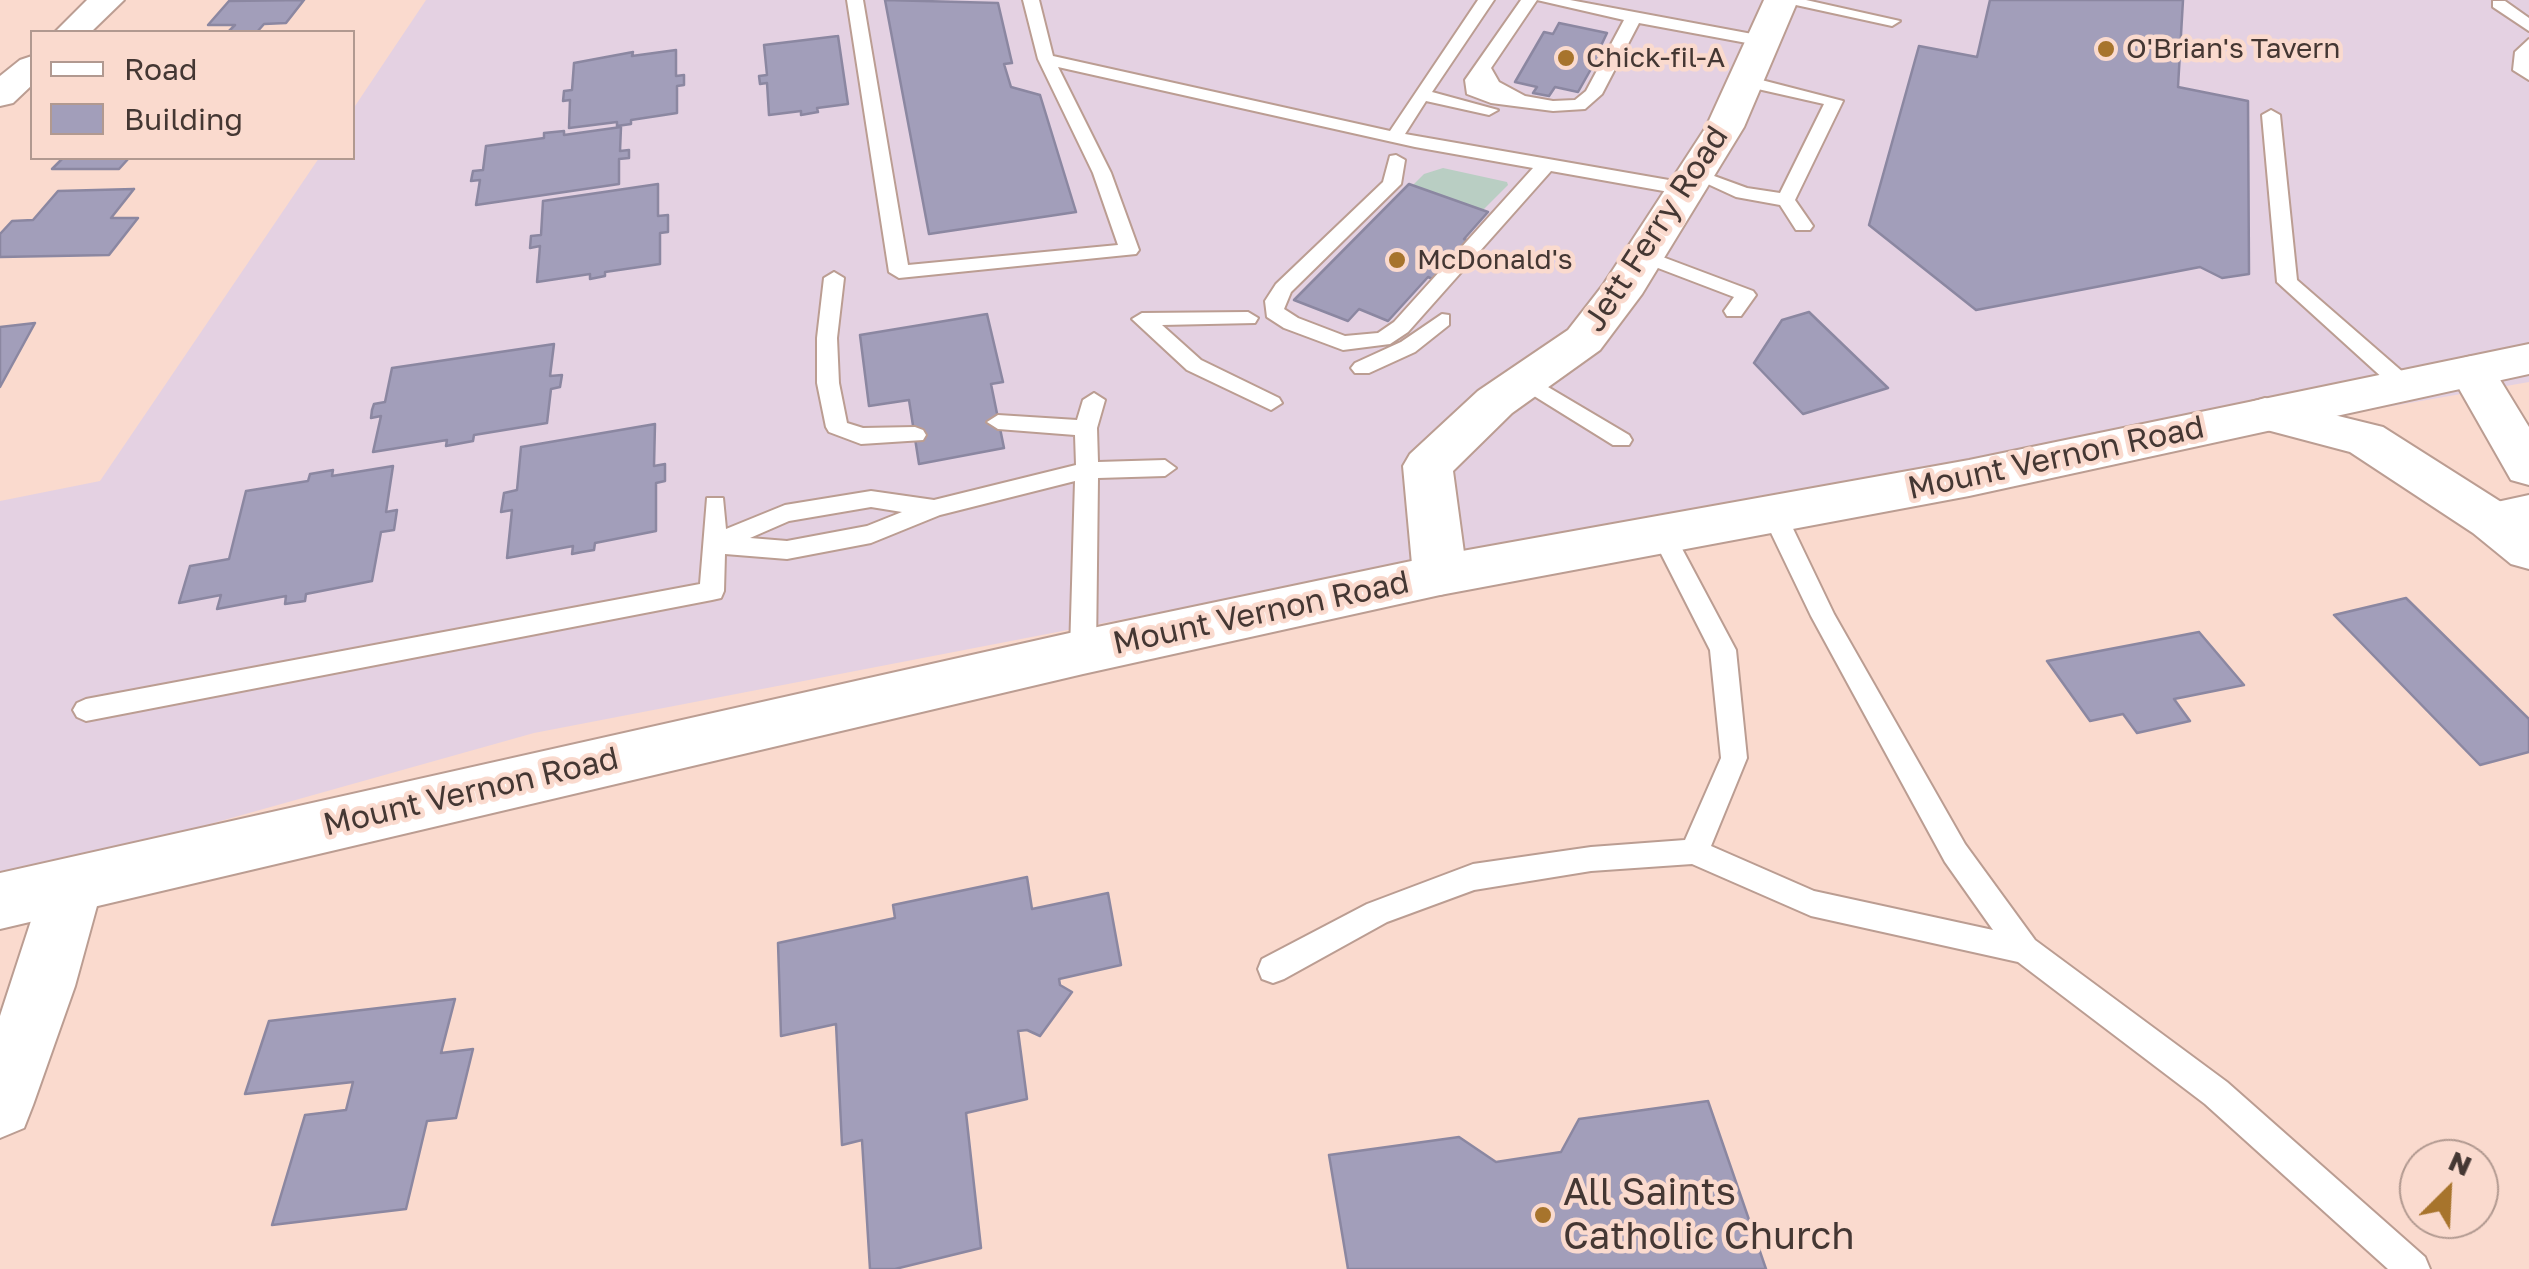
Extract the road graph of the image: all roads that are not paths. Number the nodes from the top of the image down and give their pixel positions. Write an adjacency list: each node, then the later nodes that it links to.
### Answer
1 (107, 0): 12 (street)
2 (855, 0): 14 (lane)
3 (1031, 0): 14 (lane)
4 (1486, 0): 18 (lane)
5 (1529, 0): 9 (lane)
6 (1545, 0): 9 (lane)
7 (1781, 0): 10 (lane); 15 (main road, Jett Ferry Road)
8 (2499, 4): 11 (lane)
9 (1634, 16): 15 (lane)
10 (1892, 21)
11 (2529, 26)
12 (74, 30)
13 (2529, 44): 17 (lane)
14 (1046, 60): 22 (lane)
15 (1754, 61): 25 (main road, Jett Ferry Road); 26 (lane)
16 (30, 69): 19 (street)
17 (2529, 75)
18 (1420, 94): 20 (lane); 22 (lane)
19 (0, 95)
20 (1488, 110)
21 (2271, 115): 37 (lane)
22 (1395, 137): 24 (lane)
23 (1396, 160): 24 (lane)
24 (1546, 165): 25 (lane)
25 (1691, 182): 26 (lane); 28 (main road, Jett Ferry Road)
26 (1786, 200): 27 (lane)
27 (1803, 226)
28 (1644, 256): 30 (lane); 36 (main road, Jett Ferry Road)
29 (834, 278): 43 (lane)
30 (1734, 311)
31 (1248, 318): 39 (lane)
32 (1442, 320): 34 (lane)
33 (2529, 359): 35 (main road, Mount Vernon Road)
34 (1362, 368)
35 (2472, 371): 37 (main road, Mount Vernon Road); 46 (main road)
36 (1526, 380): 44 (lane); 55 (main road, Jett Ferry Road)
37 (2404, 385): 40 (main road, Mount Vernon Road)
38 (1094, 400): 42 (lane)
39 (1271, 403)
40 (2265, 414): 50 (main road, Mount Vernon Road); 51 (main road)
41 (998, 422): 42 (lane)
42 (1086, 428): 47 (lane)
43 (915, 435)
44 (1621, 440)
45 (1164, 468): 47 (lane)
46 (2529, 468)
47 (1086, 470): 49 (lane); 56 (lane)
48 (715, 504): 53 (lane)
49 (934, 508): 53 (lane); 53 (lane)
50 (1774, 514): 52 (main road, Mount Vernon Road); 61 (lane)
51 (2510, 516): 54 (main road)
52 (1663, 534): 55 (main road, Mount Vernon Road); 58 (lane)
53 (715, 544): 57 (lane)
54 (2529, 550)
55 (1440, 574): 56 (main road, Mount Vernon Road)
56 (1083, 652): 59 (main road, Mount Vernon Road)
57 (86, 710)
58 (1694, 852): 61 (lane); 62 (lane)
59 (73, 884): 60 (main road, Mount Vernon Road); 63 (street)
60 (0, 901)
61 (2026, 950): 64 (lane)
62 (1273, 969)
63 (0, 1105)
64 (2413, 1269)

